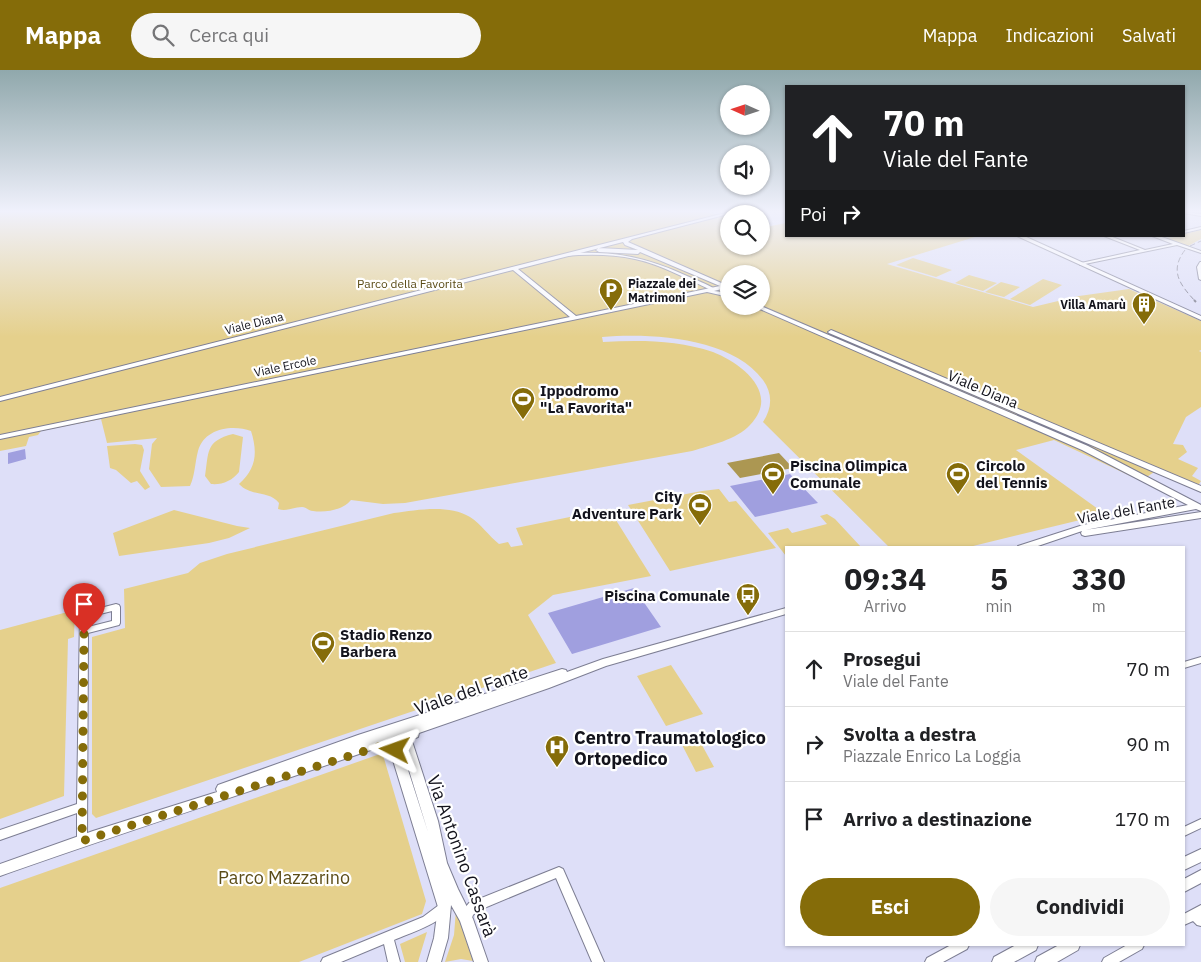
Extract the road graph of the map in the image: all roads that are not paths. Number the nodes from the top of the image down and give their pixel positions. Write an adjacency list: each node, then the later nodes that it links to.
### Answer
1 (572, 254): 5 (street, Viale Diana)
2 (651, 254): 10 (street, Viale Diana)
3 (1058, 254): 7 (street)
4 (1133, 254): 7 (street)
5 (564, 256): 8 (street, Viale Diana); 12 (street, Viale Diana)
6 (1201, 263): 9 (street)
7 (1081, 264): 18 (street)
8 (514, 268): 17 (street); 19 (street, Viale Diana)
9 (1201, 279)
10 (720, 285)
11 (720, 288): 12 (street, Viale Ercole)
12 (714, 289): 13 (street, Viale Ercole)
13 (695, 293): 14 (street); 17 (street, Viale Ercole)
14 (720, 294)
15 (770, 306): 21 (street, Viale Diana)
16 (770, 312): 22 (street, Viale Diana)
17 (575, 318): 20 (street, Viale Ercole)
18 (1201, 318)
19 (0, 399)
20 (0, 437)
21 (1201, 490)
22 (1199, 506): 24 (street, Viale del Fante)
23 (1201, 515): 24 (street, Viale del Fante)
24 (1057, 538): 25 (street, Viale del Fante)
25 (1028, 546)
26 (785, 611): 29 (street, Viale del Fante)
27 (84, 631): 34 (street)
28 (1201, 660): 30 (street)
29 (603, 663): 31 (street, Viale del Fante)
30 (1185, 665)
31 (544, 682): 32 (street, Viale del Fante); 33 (street); 40 (street)
32 (395, 739): 33 (street, Viale del Fante); 40 (street, Via Antonino Cassarà); 45 (street)
33 (271, 775): 38 (street)
34 (82, 807): 37 (street); 38 (street)
35 (1201, 823): 36 (street)
36 (1185, 831)
37 (0, 835)
38 (87, 839): 42 (street)
39 (1201, 854): 41 (street)
40 (441, 862): 46 (street, Via Antonino Cassarà)
41 (1185, 863)
42 (0, 870)
43 (1201, 876): 44 (street)
44 (1185, 885)
45 (445, 907): 47 (street); 54 (street)
46 (466, 919): 55 (street, Via Antonino Cassarà); 56 (street)
47 (388, 939): 52 (street); 53 (street)
48 (961, 946): 57 (street)
49 (1029, 946): 58 (street)
50 (1071, 946): 59 (street)
51 (1136, 946): 60 (street)
52 (328, 962)
53 (394, 962)
54 (434, 962)
55 (481, 962)
56 (598, 962)
57 (931, 962)
58 (999, 962)
59 (1042, 962)
60 (1108, 962)

